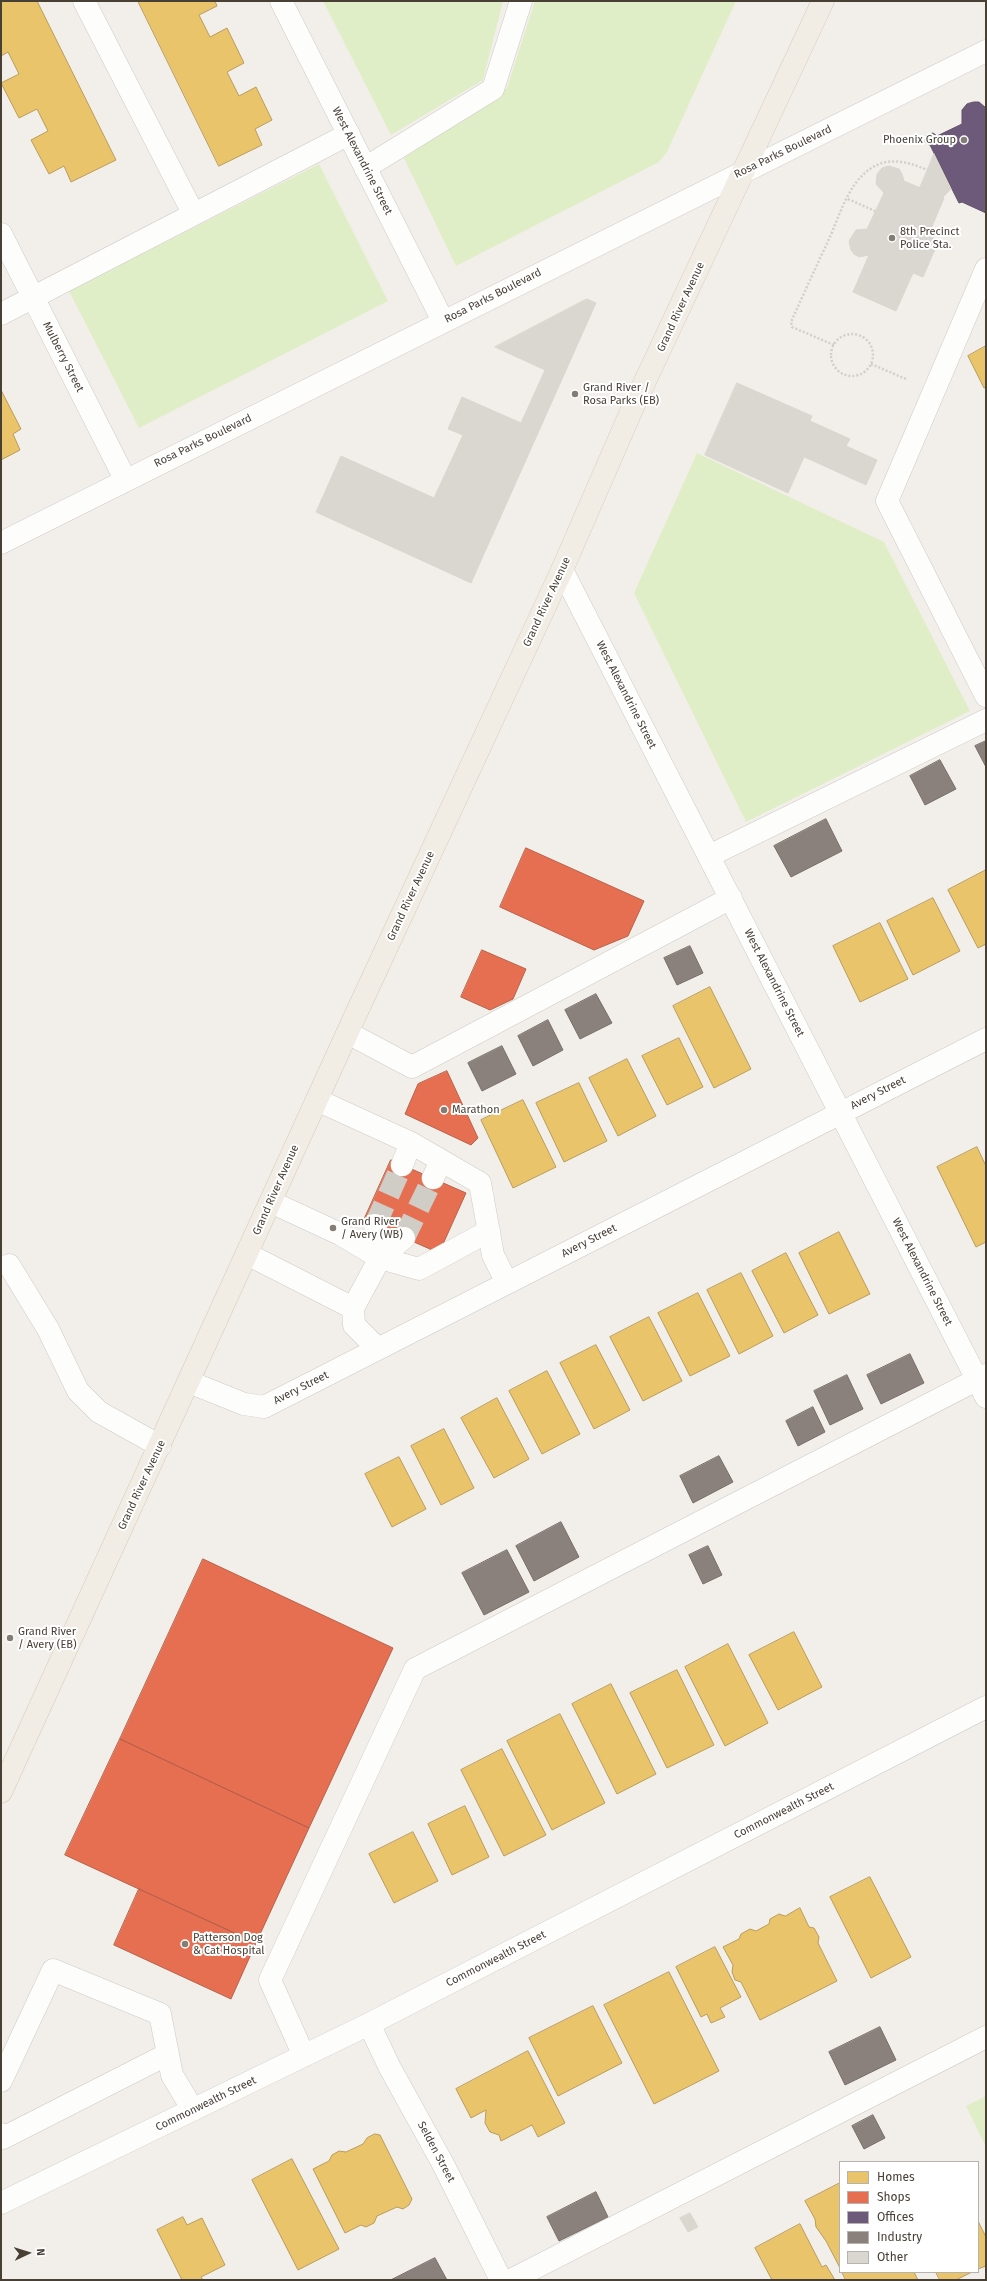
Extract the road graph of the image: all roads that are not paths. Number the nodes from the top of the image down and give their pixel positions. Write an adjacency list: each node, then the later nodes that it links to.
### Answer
1 (84, 1): 9 (street)
2 (281, 1): 6 (street, West Alexandrine Street)
3 (521, 1): 7 (street)
4 (823, 1): 8 (main road, Grand River Avenue)
5 (986, 51): 8 (street, Rosa Parks Boulevard)
6 (349, 134): 7 (street, West Alexandrine Street); 9 (street)
7 (365, 168): 14 (street, West Alexandrine Street)
8 (745, 171): 14 (street, Rosa Parks Boulevard); 17 (main road, Grand River Avenue)
9 (193, 213): 12 (street)
10 (1, 234): 12 (street, Mulberry Street)
11 (986, 269): 18 (street)
12 (33, 298): 13 (street); 15 (street, Mulberry Street)
13 (1, 314)
14 (443, 322): 15 (street, Rosa Parks Boulevard)
15 (126, 479): 16 (street, Rosa Parks Boulevard)
16 (1, 543)
17 (562, 570): 20 (street, West Alexandrine Street); 22 (main road, Grand River Avenue)
18 (986, 696)
19 (986, 720): 20 (street)
20 (709, 856): 21 (street, West Alexandrine Street)
21 (731, 898): 22 (street); 25 (street, West Alexandrine Street)
22 (348, 1033): 24 (main road, Grand River Avenue)
23 (986, 1039): 25 (street, Avery Street)
24 (317, 1100): 26 (street); 28 (main road, Grand River Avenue)
25 (841, 1112): 35 (street, Avery Street); 39 (street, West Alexandrine Street)
26 (411, 1143): 27 (street); 30 (street)
27 (402, 1165)
28 (271, 1202): 32 (main road, Grand River Avenue); 33 (street)
29 (375, 1225): 33 (street)
30 (489, 1231): 33 (street); 35 (street)
31 (404, 1238): 33 (street)
32 (247, 1254): 36 (street); 38 (main road, Grand River Avenue)
33 (380, 1258): 36 (street)
34 (9, 1265): 40 (street)
35 (507, 1283): 37 (street, Avery Street)
36 (353, 1308): 37 (street)
37 (377, 1348): 38 (street, Avery Street)
38 (189, 1382): 40 (main road, Grand River Avenue)
39 (983, 1384): 46 (street)
40 (160, 1446): 42 (main road, Grand River Avenue)
41 (986, 1707): 43 (street, Commonwealth Street)
42 (1, 1792)
43 (369, 2024): 46 (street, Commonwealth Street); 51 (street, Selden Street)
44 (986, 2037): 52 (street)
45 (168, 2054): 47 (street); 48 (street); 49 (street)
46 (304, 2056): 48 (street, Commonwealth Street)
47 (1, 2081)
48 (193, 2110): 50 (street, Commonwealth Street)
49 (1, 2134)
50 (1, 2203)
51 (501, 2280)
52 (511, 2280)

